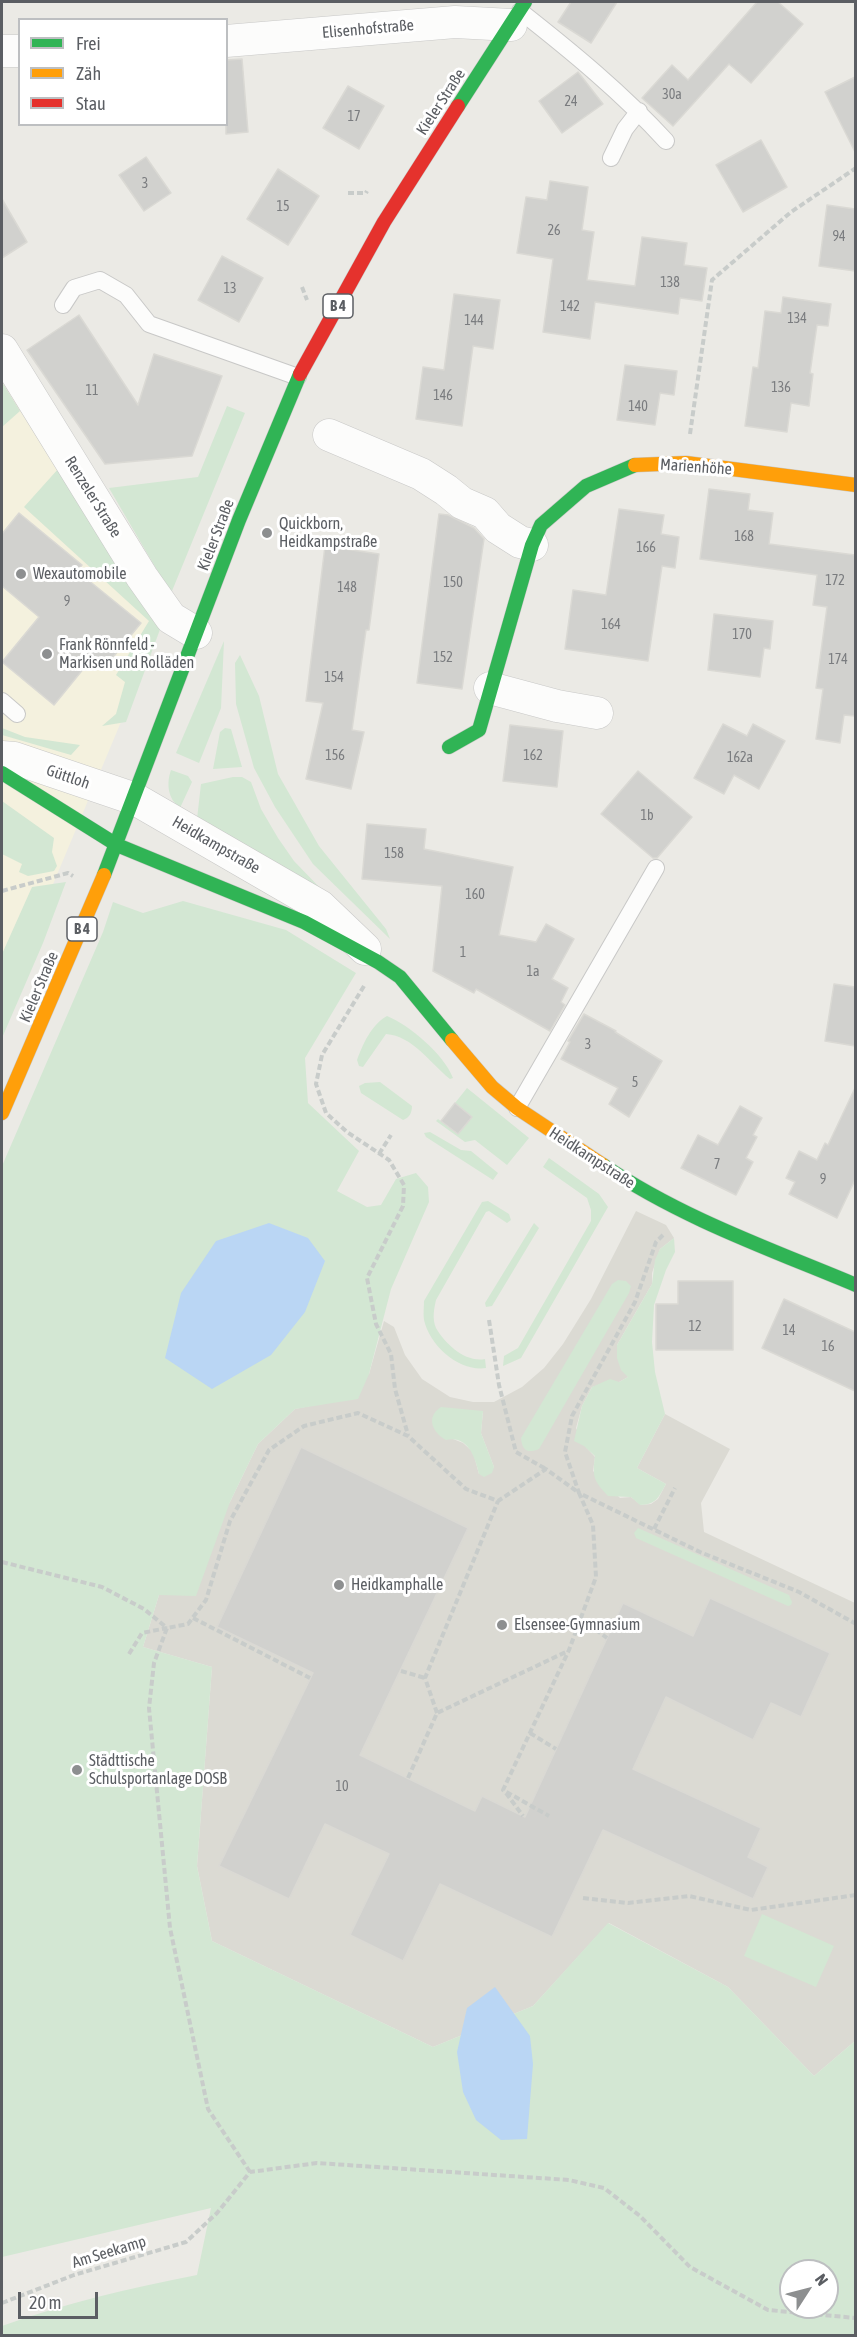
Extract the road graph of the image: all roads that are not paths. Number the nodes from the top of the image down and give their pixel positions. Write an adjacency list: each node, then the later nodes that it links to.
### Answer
1 (519, 12): 2 (street, Elisenhofstraße); 5 (lane); 10 (street, Kieler Straße / B 4)
2 (228, 41)
3 (2, 51): 4 (street)
4 (18, 51)
5 (639, 111): 6 (lane); 7 (lane)
6 (666, 141)
7 (611, 158)
8 (63, 305): 10 (lane)
9 (2, 350): 14 (street, Renzeler Straße)
10 (298, 377): 14 (street, Kieler Straße / B 4)
11 (329, 435): 13 (street)
12 (855, 485): 13 (street, Marienhöhe)
13 (532, 545): 15 (street, Marienhöhe)
14 (196, 633): 22 (street, Kieler Straße / B 4)
15 (490, 688): 17 (street); 19 (street, Marienhöhe)
16 (2, 700): 18 (lane)
17 (597, 713)
18 (17, 714)
19 (449, 747)
20 (2, 757): 22 (street, Güttloh)
21 (2, 773): 23 (street, Güttloh)
22 (135, 799): 23 (street, Kieler Straße / B 4); 25 (street, Heidkampstraße)
23 (117, 845): 25 (street, Heidkampstraße); 27 (street, Kieler Straße / B 4)
24 (657, 868): 26 (lane)
25 (378, 962): 26 (street, Heidkampstraße)
26 (517, 1108): 28 (street, Heidkampstraße)
27 (2, 1113)
28 (855, 1285)

